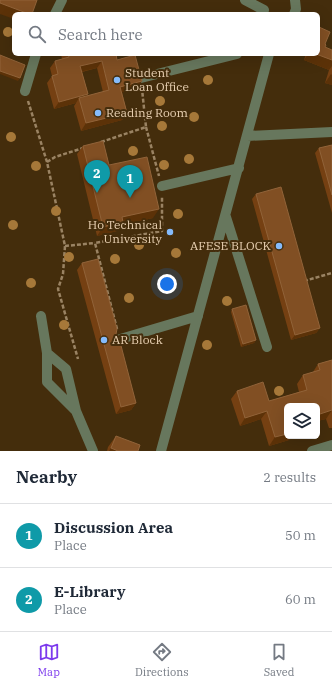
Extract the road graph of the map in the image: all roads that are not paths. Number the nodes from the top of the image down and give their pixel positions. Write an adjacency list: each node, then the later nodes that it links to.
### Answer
1 (62, 0): 5 (lane)
2 (245, 0): 4 (lane)
3 (295, 0): 6 (lane)
4 (264, 8)
5 (56, 12)
6 (295, 12)
7 (35, 56): 11 (lane)
8 (229, 56): 10 (lane)
9 (269, 56): 13 (lane)
10 (141, 78)
11 (24, 90)
12 (332, 132): 13 (lane)
13 (247, 136): 14 (lane)
14 (239, 168): 15 (lane); 16 (lane)
15 (162, 186)
16 (226, 217): 18 (lane); 20 (lane)
17 (41, 316): 21 (lane)
18 (198, 316): 19 (lane); 25 (lane)
19 (119, 340)
20 (267, 347)
21 (47, 352): 22 (lane); 22 (lane)
22 (76, 410): 24 (lane)
23 (332, 445): 26 (lane)
24 (93, 451)
25 (161, 451)
26 (312, 451)

